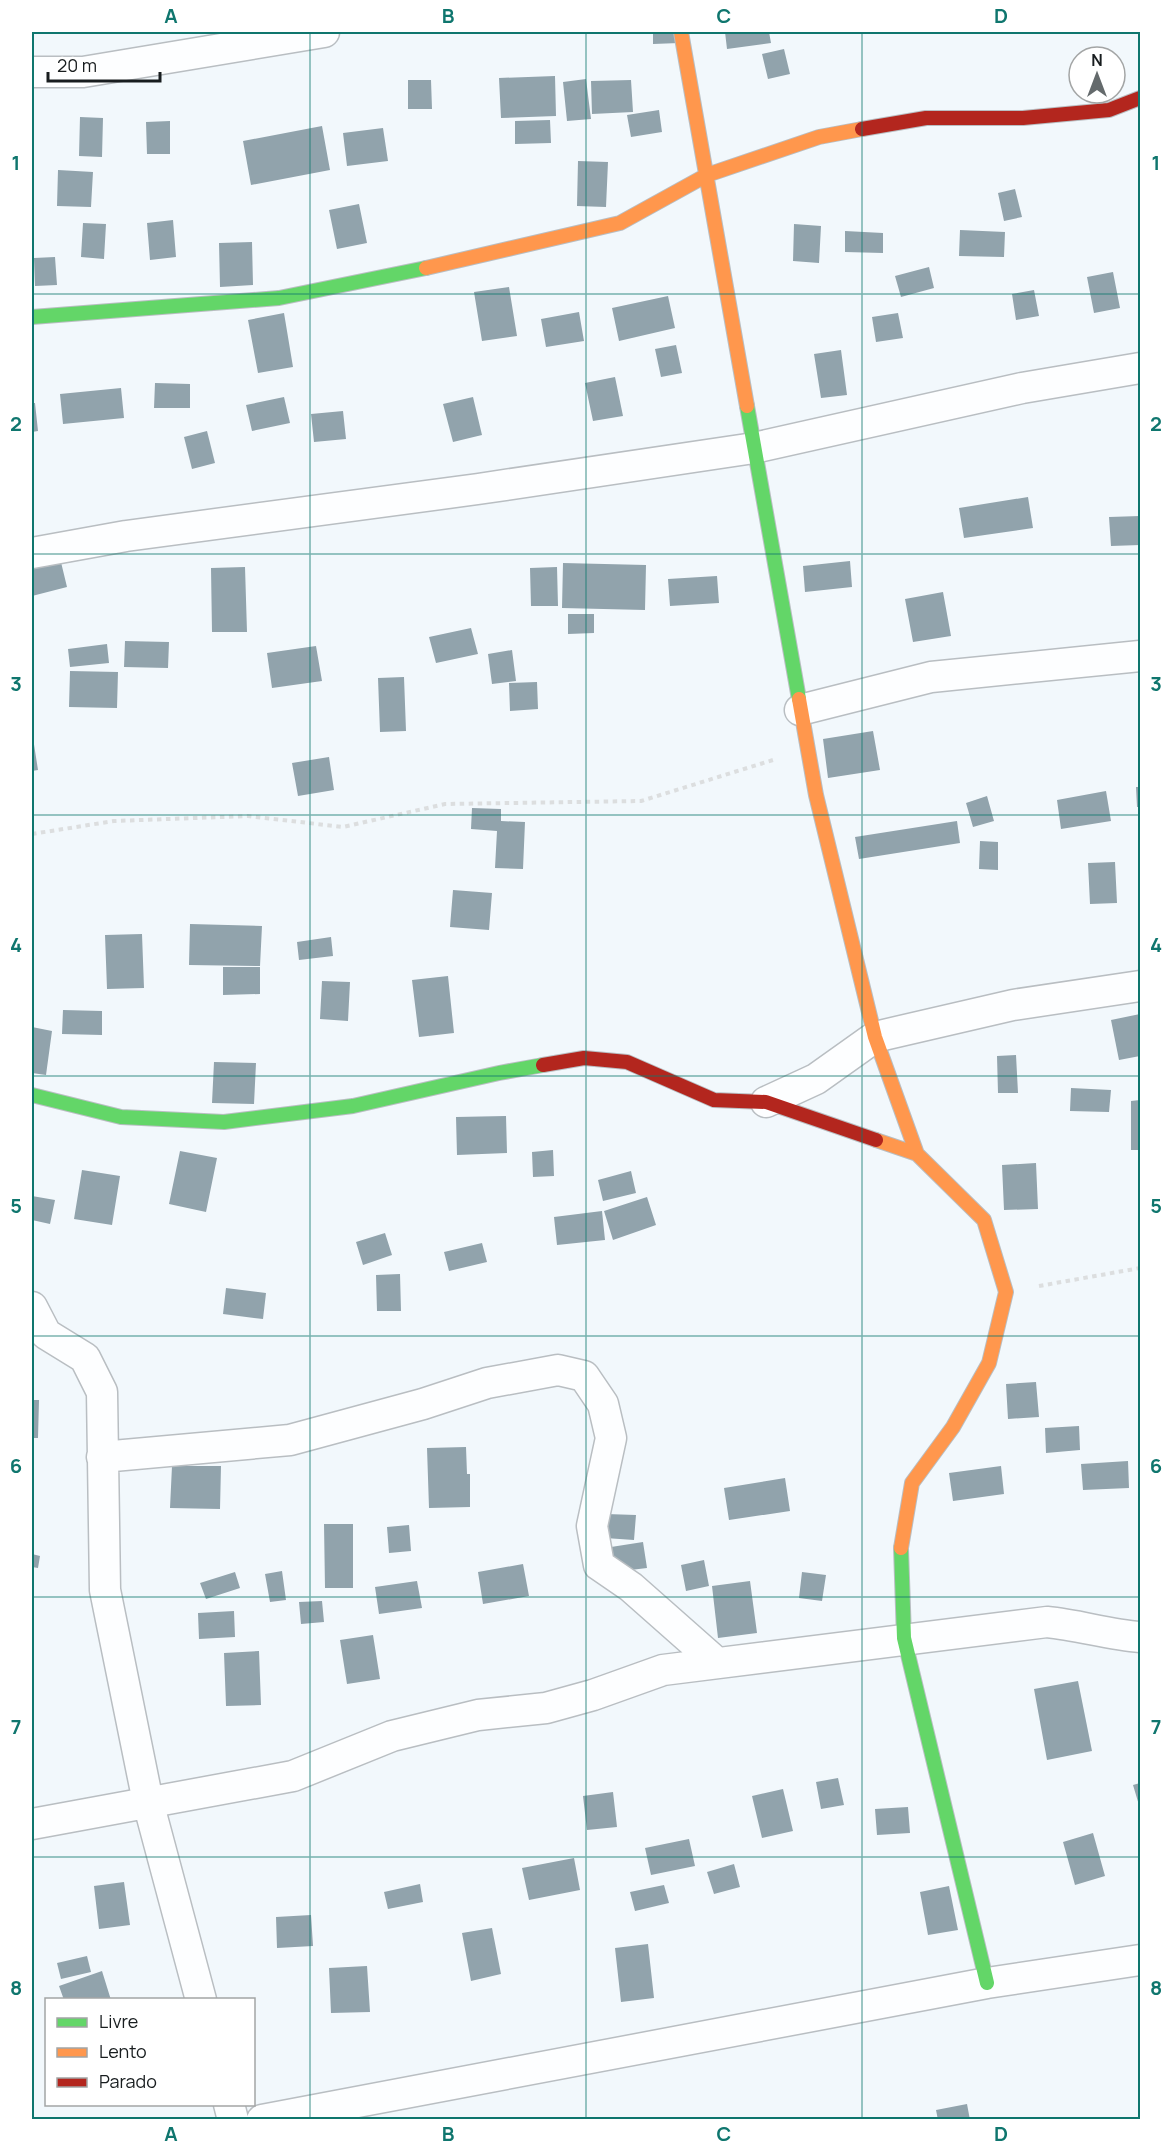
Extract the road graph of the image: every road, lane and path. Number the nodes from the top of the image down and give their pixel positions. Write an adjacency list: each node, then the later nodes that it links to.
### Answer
1 (324, 32): 3 (street)
2 (681, 32): 5 (street)
3 (32, 72)
4 (1140, 98): 5 (street)
5 (707, 175): 6 (street); 8 (street)
6 (32, 317)
7 (1140, 369): 8 (street)
8 (754, 448): 9 (street); 11 (street)
9 (32, 554)
10 (1140, 656): 11 (street)
11 (800, 710): 12 (street)
12 (808, 749): 13 (path); 15 (street)
13 (32, 834)
14 (1140, 986): 15 (street)
15 (875, 1037): 17 (street); 18 (street)
16 (32, 1095): 17 (street)
17 (766, 1102): 18 (street)
18 (917, 1154): 20 (street)
19 (1140, 1268): 20 (path)
20 (1006, 1292): 25 (street)
21 (32, 1307): 22 (street)
22 (39, 1334): 23 (street)
23 (102, 1457): 26 (street); 27 (street)
24 (1140, 1637): 25 (street)
25 (904, 1638): 26 (street); 30 (street)
26 (717, 1663): 27 (street)
27 (148, 1802): 28 (street); 31 (street)
28 (32, 1824)
29 (1140, 1960): 30 (street)
30 (987, 1983): 32 (street)
31 (200, 1998)
32 (262, 2120)

